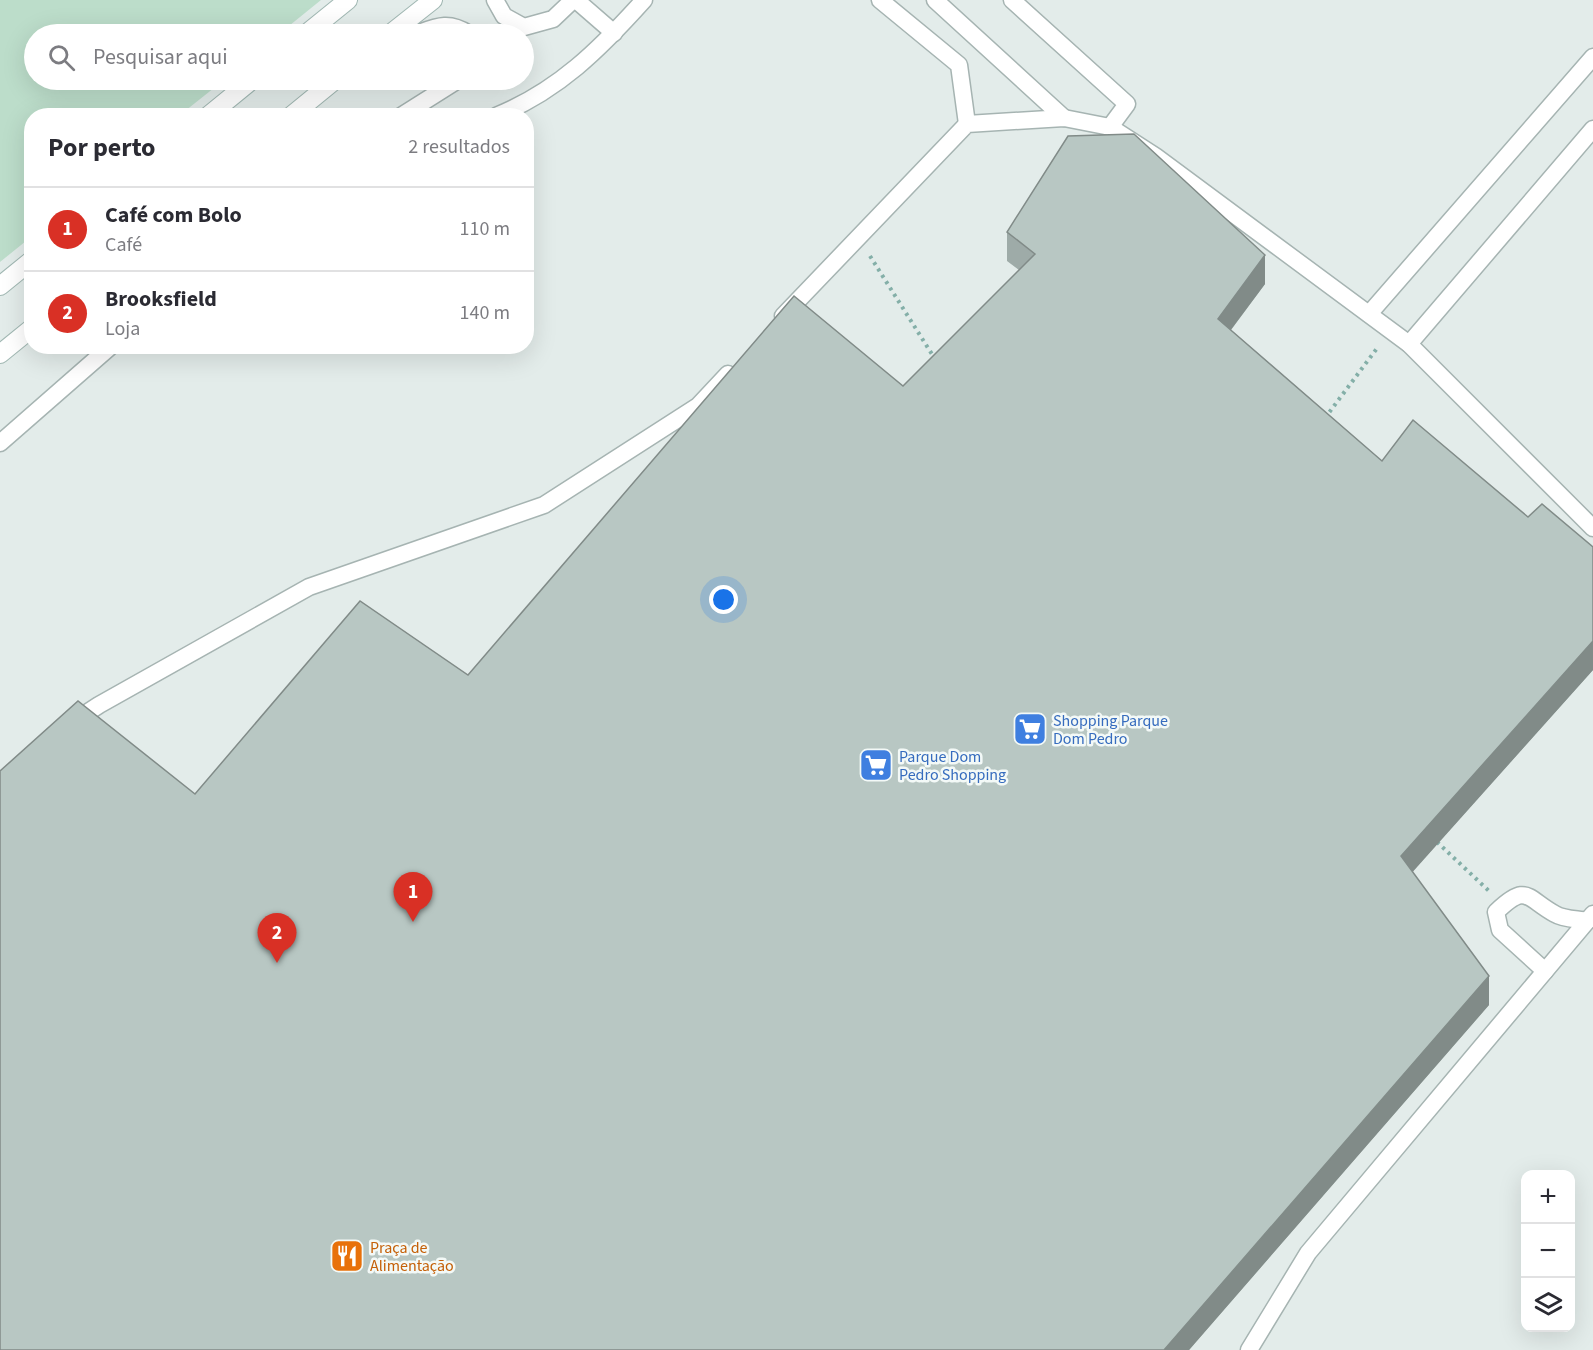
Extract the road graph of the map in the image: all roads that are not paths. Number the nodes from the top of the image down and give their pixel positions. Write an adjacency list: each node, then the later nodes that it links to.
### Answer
1 (348, 0): 9 (main road)
2 (433, 0): 10 (main road)
3 (495, 0): 11 (lane)
4 (574, 0): 12 (lane); 13 (lane)
5 (644, 0): 13 (lane)
6 (880, 0): 23 (lane)
7 (935, 0): 22 (lane)
8 (1012, 0): 24 (lane)
9 (318, 24)
10 (403, 24)
11 (519, 24)
12 (534, 24)
13 (614, 33): 21 (lane)
14 (1593, 57): 28 (lane)
15 (240, 90): 18 (main road)
16 (323, 90): 19 (main road)
17 (442, 90): 20 (lane)
18 (218, 108)
19 (301, 108)
20 (414, 108)
21 (511, 108)
22 (1064, 118): 23 (lane); 24 (lane)
23 (967, 124): 29 (lane)
24 (1110, 127): 28 (lane)
25 (1593, 129): 31 (lane)
26 (24, 267): 27 (main road)
27 (0, 286)
28 (1370, 314): 31 (lane)
29 (769, 332)
30 (24, 334): 32 (main road)
31 (1409, 344): 36 (lane)
32 (0, 354)
33 (102, 354): 35 (lane)
34 (740, 362): 37 (lane)
35 (0, 443)
36 (1593, 528)
37 (58, 732)
38 (1590, 917): 39 (lane); 39 (lane)
39 (1545, 971): 40 (lane)
40 (1249, 1350)

